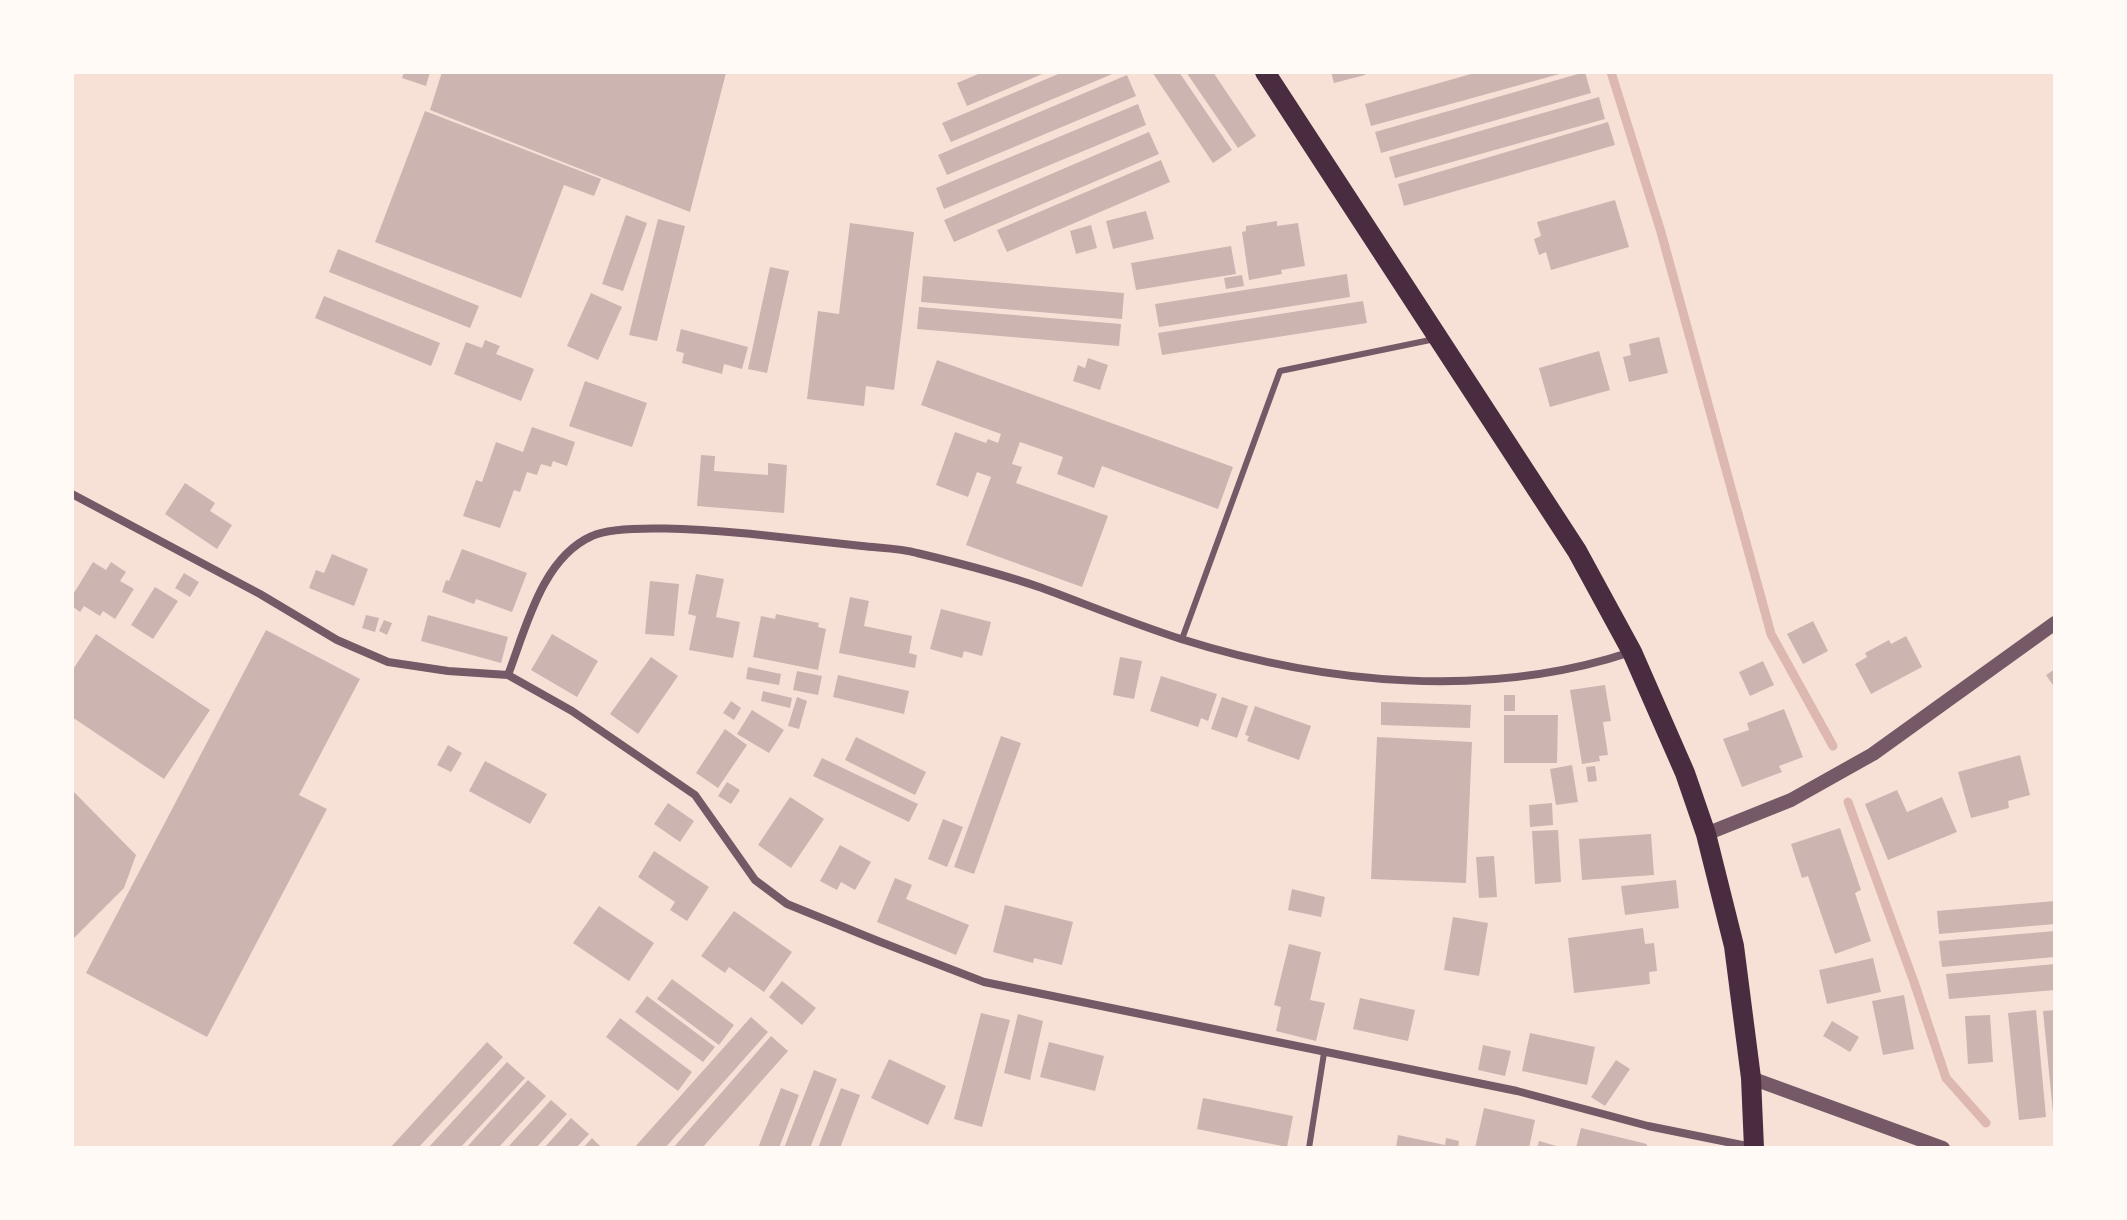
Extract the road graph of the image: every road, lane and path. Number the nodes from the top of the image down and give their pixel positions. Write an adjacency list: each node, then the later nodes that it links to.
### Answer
1 (1265, 72): 2 (main road)
2 (1437, 338): 5 (lane); 6 (main road)
3 (72, 494): 7 (street)
4 (2055, 623): 8 (street)
5 (1182, 639): 6 (street); 7 (street)
6 (1632, 652): 8 (main road)
7 (508, 675): 9 (street)
8 (1706, 834): 10 (main road)
9 (1324, 1053): 11 (lane); 12 (street)
10 (1751, 1078): 12 (main road); 13 (street)
11 (1309, 1148)
12 (1754, 1148)
13 (1943, 1148)

